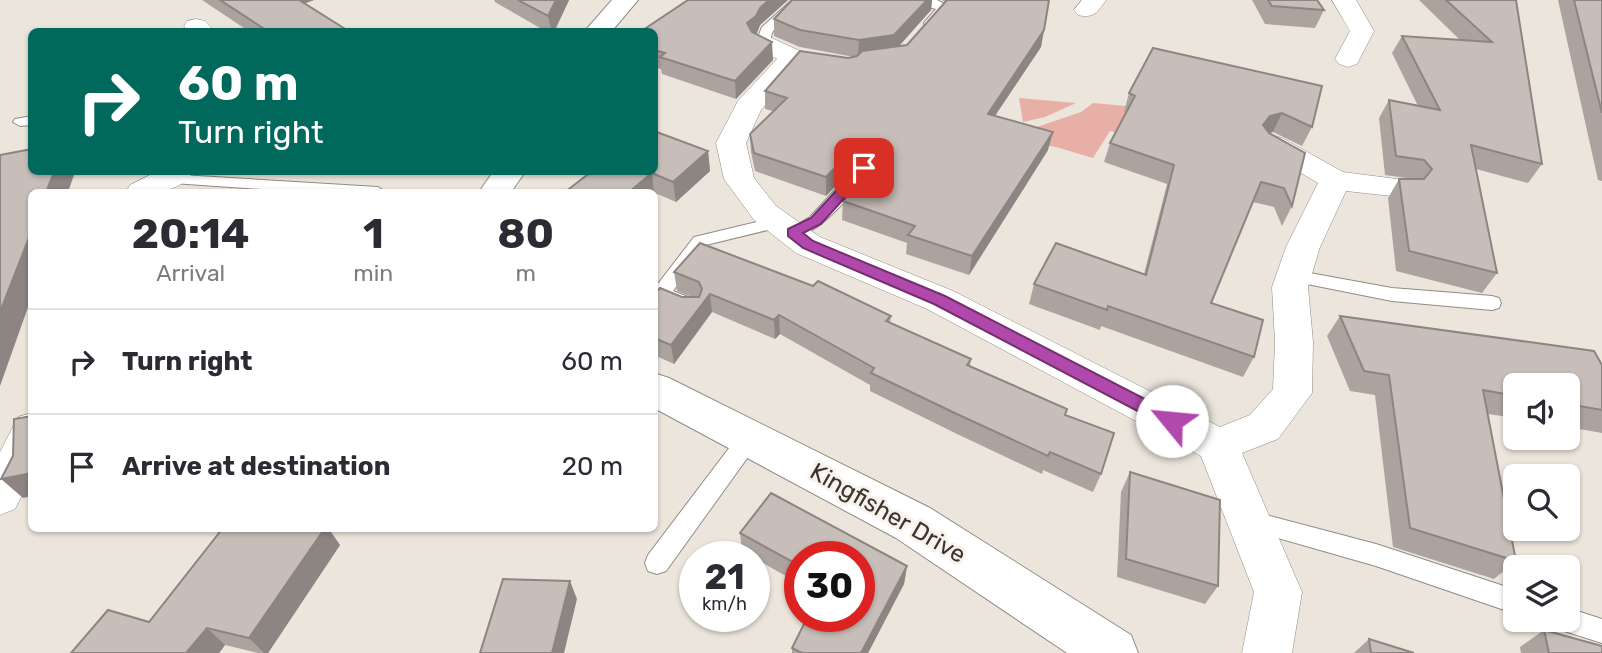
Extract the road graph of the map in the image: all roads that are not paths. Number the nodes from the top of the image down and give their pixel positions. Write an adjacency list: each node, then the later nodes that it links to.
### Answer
1 (626, 0): 5 (street)
2 (799, 0): 7 (lane)
3 (931, 0): 6 (lane)
4 (1344, 0): 8 (street)
5 (601, 28)
6 (916, 38)
7 (790, 53): 15 (street)
8 (1348, 59)
9 (1272, 144): 11 (street)
10 (864, 168): 15 (lane)
11 (1335, 180): 13 (street); 16 (street)
12 (161, 181): 14 (lane)
13 (1401, 188)
14 (319, 189)
15 (786, 227): 18 (lane); 22 (street)
16 (1293, 276): 17 (lane); 22 (street)
17 (1492, 303)
18 (694, 308)
19 (658, 391): 21 (street, Kingfisher Drive)
20 (28, 437): 23 (street)
21 (750, 437): 25 (lane); 29 (street, Kingfisher Drive)
22 (1218, 445): 24 (street)
23 (0, 495)
24 (1251, 521): 26 (lane); 30 (street)
25 (657, 563)
26 (1503, 598)
27 (1580, 624): 28 (lane)
28 (1602, 631)
29 (1112, 653)
30 (1267, 653)

